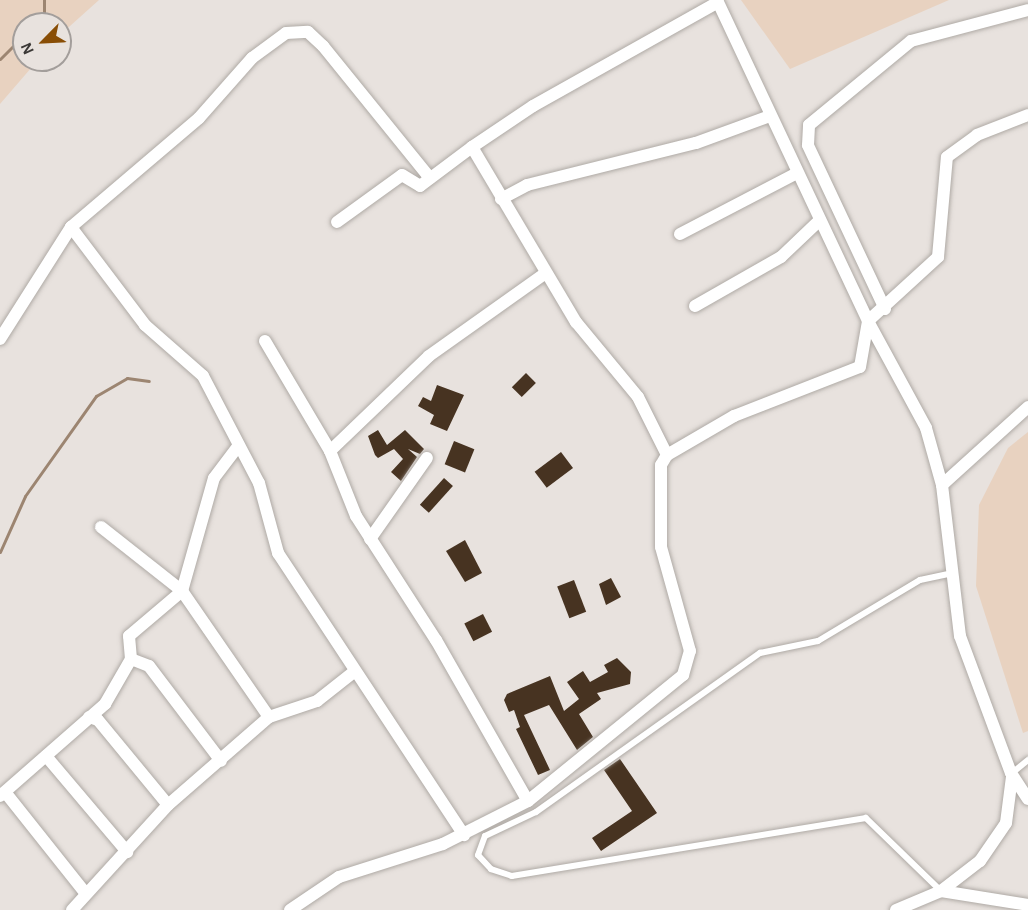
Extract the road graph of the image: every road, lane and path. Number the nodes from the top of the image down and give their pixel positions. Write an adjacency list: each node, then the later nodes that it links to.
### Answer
1 (717, 1): 4 (street); 5 (street)
2 (1028, 10): 15 (street)
3 (1028, 115): 15 (street)
4 (770, 116): 6 (street); 8 (street)
5 (472, 147): 7 (street); 8 (street)
6 (797, 173): 9 (street); 12 (street)
7 (430, 178): 10 (street); 11 (street)
8 (501, 199): 13 (street)
9 (819, 221): 14 (street); 16 (street)
10 (337, 222)
11 (71, 227): 17 (street); 20 (street)
12 (680, 234)
13 (546, 273): 21 (street); 22 (street)
14 (695, 306)
15 (885, 309): 16 (street)
16 (868, 321): 22 (street); 24 (street)
17 (0, 339)
18 (265, 341): 21 (street)
19 (1028, 407): 24 (street)
20 (238, 445): 28 (street); 30 (street)
21 (330, 451): 26 (street)
22 (667, 455): 39 (street)
23 (427, 458): 26 (street)
24 (942, 485): 27 (street)
25 (101, 527): 28 (street)
26 (370, 539): 39 (street)
27 (949, 574): 36 (street); 43 (lane)
28 (182, 591): 29 (street); 32 (street)
29 (131, 659): 31 (street); 35 (street)
30 (355, 671): 32 (street); 41 (street)
31 (89, 717): 33 (street); 40 (street)
32 (269, 717): 35 (street)
33 (46, 756): 37 (street); 42 (street)
34 (1028, 760): 36 (lane)
35 (221, 761): 40 (street)
36 (1011, 773): 38 (street); 43 (street)
37 (2, 794): 44 (street)
38 (1028, 798)
39 (528, 801): 41 (street)
40 (168, 805): 42 (street)
41 (464, 835): 47 (street)
42 (127, 852): 44 (street)
43 (941, 891): 45 (street); 48 (street)
44 (86, 894): 46 (street)
45 (1028, 905)
46 (72, 910)
47 (290, 910)
48 (896, 910)

